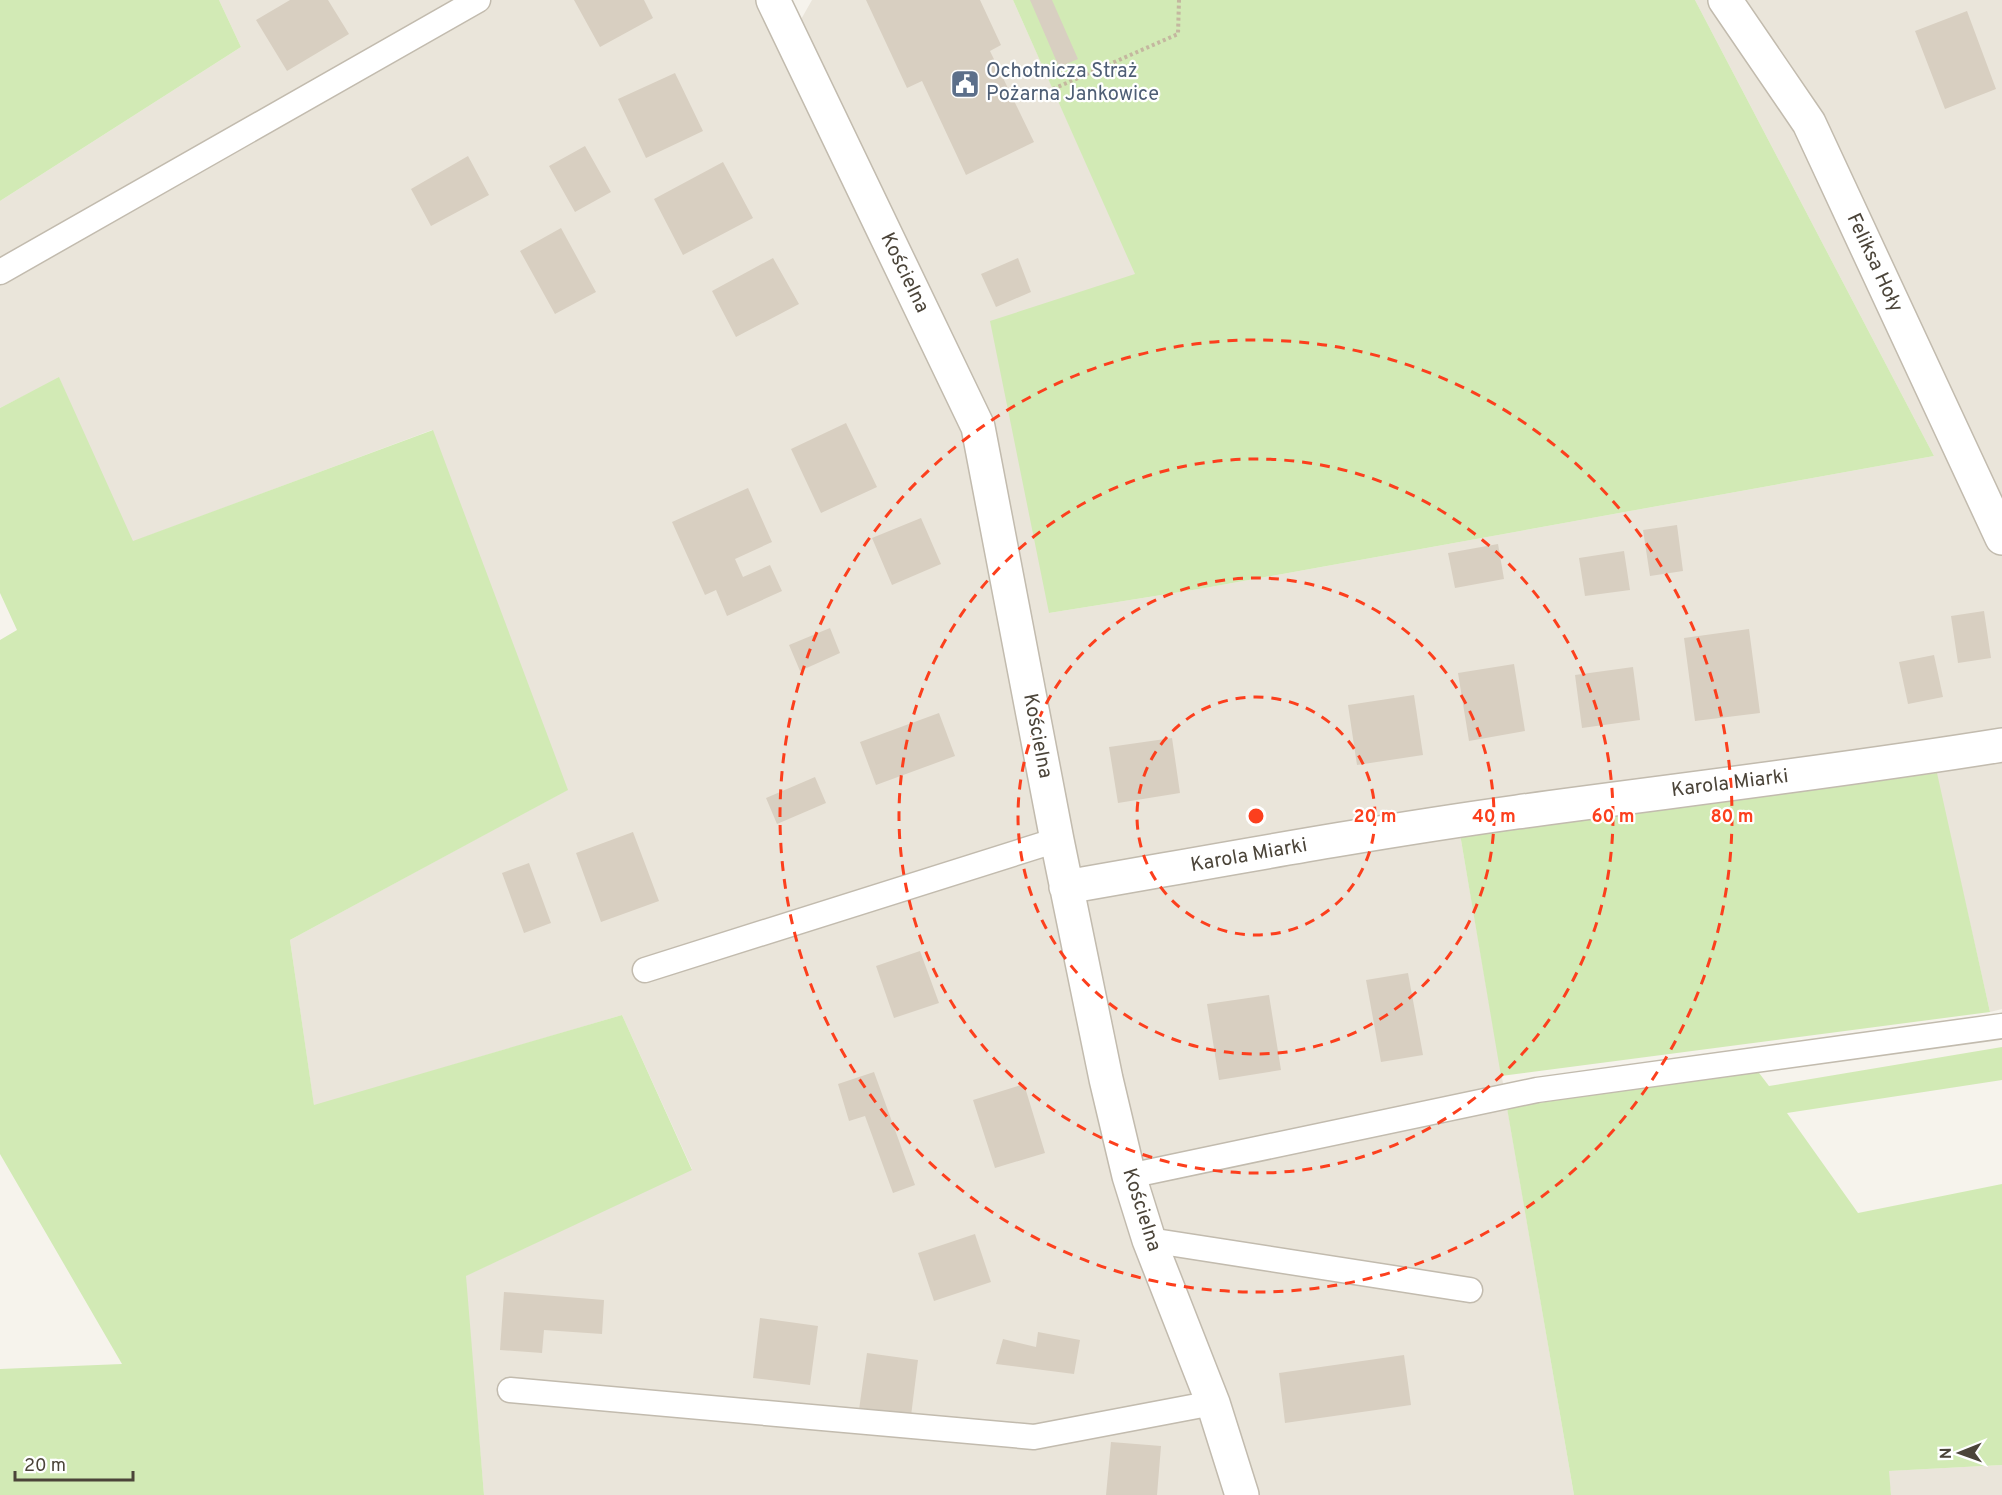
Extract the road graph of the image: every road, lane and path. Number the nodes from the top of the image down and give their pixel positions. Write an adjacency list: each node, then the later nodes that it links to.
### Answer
1 (478, 0): 6 (lane)
2 (773, 0): 9 (street, Kościelna)
3 (1179, 0): 5 (path)
4 (1725, 0): 7 (street, Feliksa Hoły)
5 (1053, 90)
6 (0, 272)
7 (2002, 538)
8 (2002, 745): 10 (street, Karola Miarki)
9 (1057, 840): 10 (street, Kościelna); 11 (lane)
10 (1066, 887): 13 (street, Kościelna)
11 (645, 970)
12 (2002, 1026): 13 (lane)
13 (1129, 1176): 14 (street, Kościelna)
14 (1149, 1240): 15 (lane); 17 (street, Kościelna)
15 (1470, 1290)
16 (510, 1390): 17 (lane)
17 (1213, 1403): 18 (street, Kościelna)
18 (1242, 1495)

